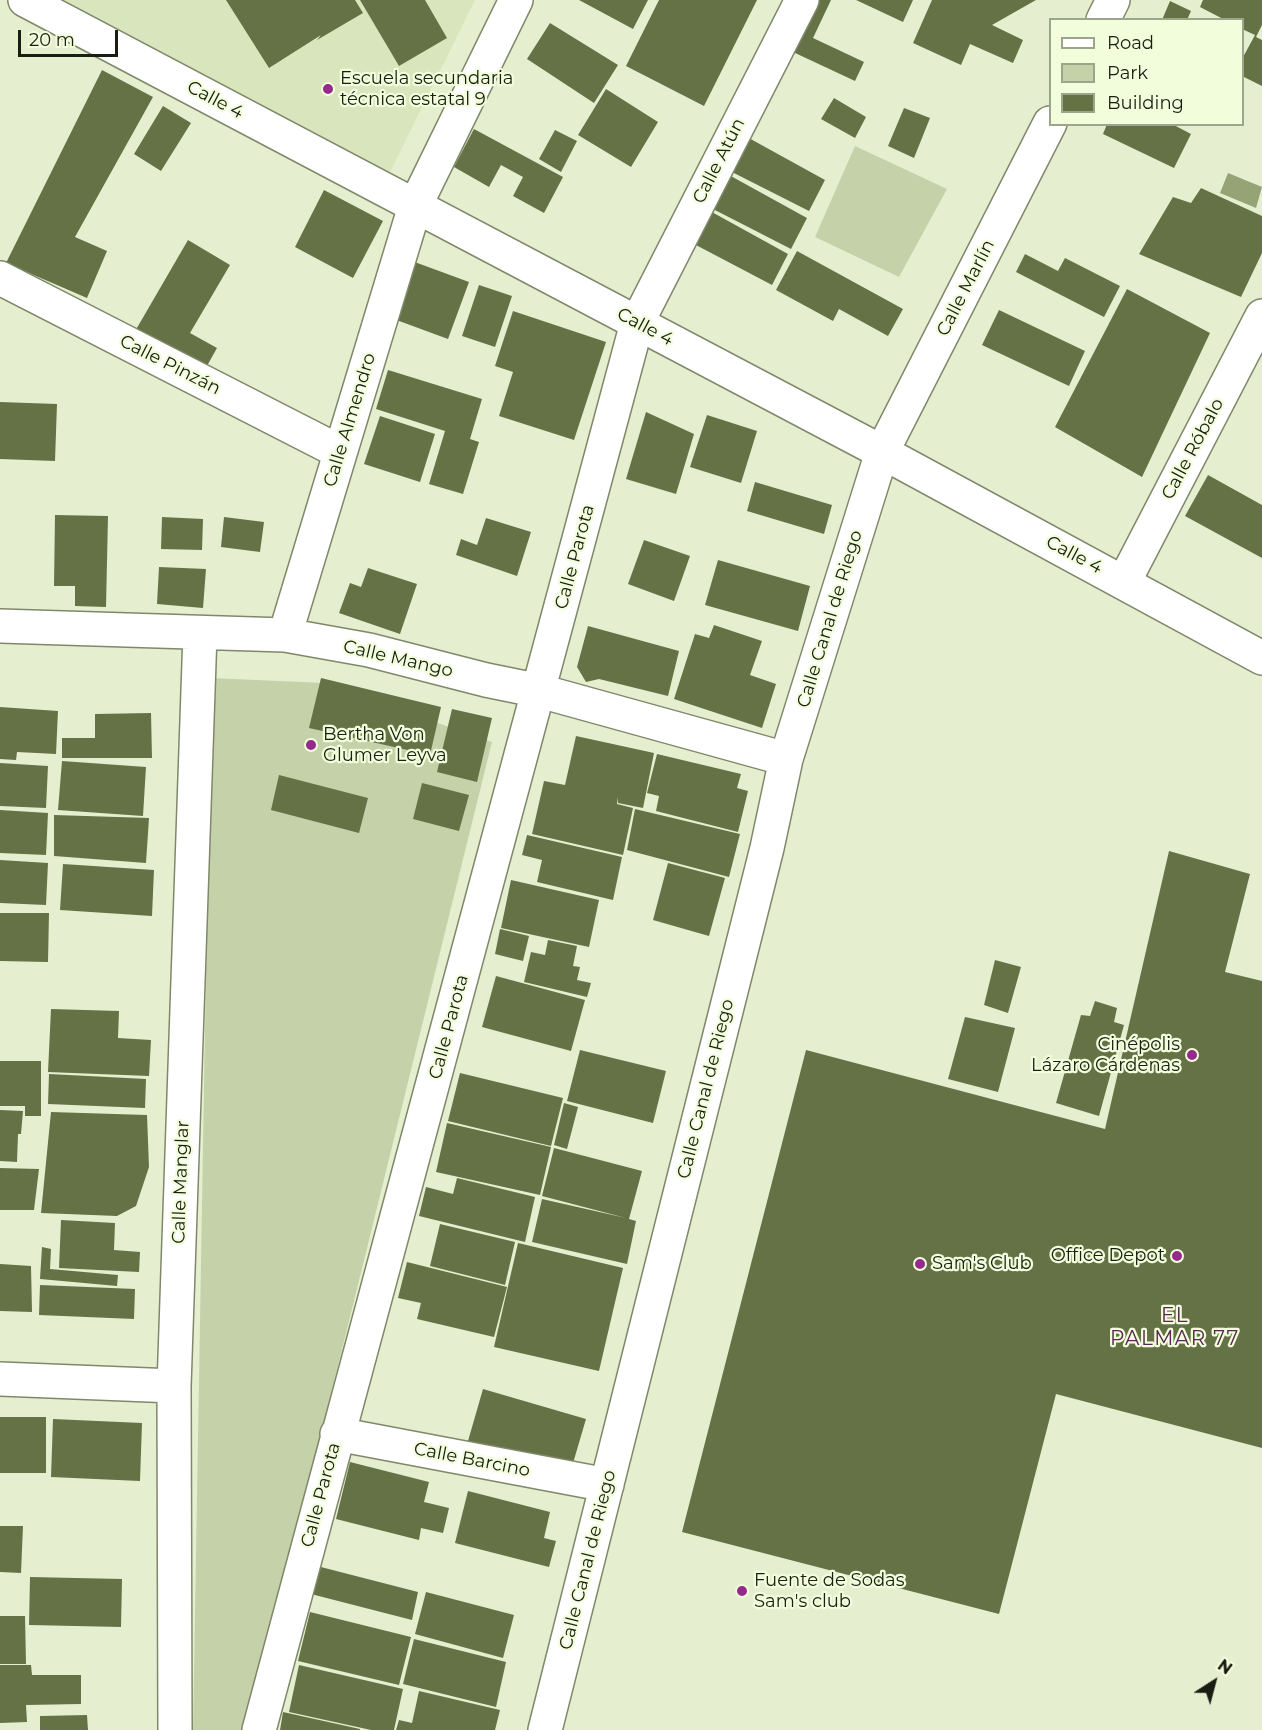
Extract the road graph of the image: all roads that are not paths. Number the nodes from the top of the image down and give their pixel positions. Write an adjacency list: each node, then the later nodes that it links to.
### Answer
1 (25, 0): 7 (street, Calle 4)
2 (516, 0): 7 (street, Calle Almendro)
3 (802, 0): 10 (street, Calle Atún)
4 (1113, 0): 5 (street)
5 (1104, 18)
6 (1049, 125): 12 (street, Calle Marlín)
7 (415, 206): 10 (street, Calle 4); 11 (street, Calle Almendro)
8 (0, 278): 11 (street, Calle Pinzán)
9 (1262, 316): 13 (street, Calle Róbalo)
10 (637, 323): 12 (street, Calle 4); 18 (street, Calle Parota)
11 (340, 452): 16 (street, Calle Almendro)
12 (882, 452): 13 (street, Calle 4); 19 (street, Calle Canal de Riego)
13 (1124, 582): 17 (street, Calle 4)
14 (0, 626): 15 (street, Calle Mango)
15 (200, 633): 16 (street, Calle Mango); 21 (street, Calle Manglar)
16 (285, 635): 18 (street, Calle Mango)
17 (1262, 658)
18 (540, 691): 19 (street, Calle Mango); 22 (street, Calle Parota)
19 (786, 759): 23 (street, Calle Canal de Riego)
20 (0, 1379): 21 (street)
21 (174, 1386): 24 (street, Calle Manglar)
22 (337, 1434): 23 (street, Calle Barcino); 25 (street, Calle Parota)
23 (607, 1485): 26 (street, Calle Canal de Riego)
24 (175, 1730)
25 (259, 1730)
26 (545, 1730)

